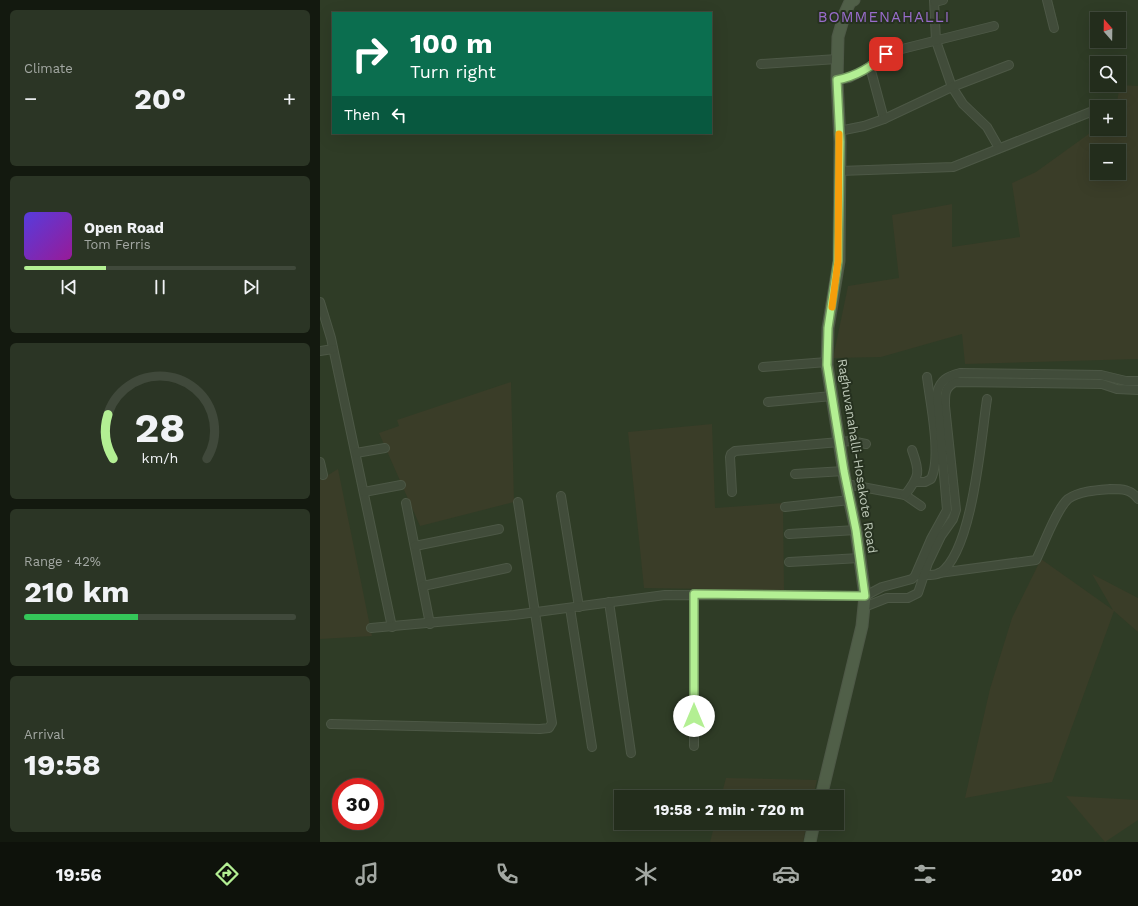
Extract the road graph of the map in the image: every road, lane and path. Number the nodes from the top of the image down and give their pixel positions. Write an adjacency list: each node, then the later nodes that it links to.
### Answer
1 (854, 0): 8 (main road, Raghuvanahalli-Hosakote Road)
2 (944, 0): 4 (street)
3 (1047, 0): 6 (street)
4 (934, 1): 7 (street)
5 (994, 26): 7 (street)
6 (1054, 28)
7 (936, 41): 11 (street); 13 (street)
8 (837, 59): 9 (street); 12 (main road, Raghuvanahalli-Hosakote Road)
9 (760, 64)
10 (1009, 65): 13 (street)
11 (870, 67): 12 (street); 15 (street)
12 (837, 80): 16 (main road, Raghuvanahalli-Hosakote Road)
13 (952, 87): 15 (street); 17 (street)
14 (1090, 112): 17 (street)
15 (884, 119): 16 (street)
16 (839, 131): 18 (main road, Raghuvanahalli-Hosakote Road)
17 (999, 148): 18 (street)
18 (840, 171): 22 (main road, Raghuvanahalli-Hosakote Road)
19 (320, 302): 20 (street)
20 (333, 349): 21 (street); 37 (street)
21 (320, 351)
22 (827, 362): 23 (street); 30 (main road, Raghuvanahalli-Hosakote Road)
23 (763, 367)
24 (1101, 375): 26 (street); 27 (street); 28 (street)
25 (928, 377): 42 (street)
26 (1138, 381)
27 (1102, 384): 28 (street); 29 (street)
28 (945, 385): 63 (street)
29 (1138, 390)
30 (832, 396): 32 (street); 33 (main road, Raghuvanahalli-Hosakote Road)
31 (987, 399): 62 (street)
32 (768, 402)
33 (839, 442): 34 (street); 39 (main road, Raghuvanahalli-Hosakote Road); 46 (street)
34 (866, 444)
35 (385, 448): 37 (street)
36 (912, 450): 42 (street)
37 (356, 453): 45 (street)
38 (320, 462): 41 (street)
39 (844, 471): 40 (street); 43 (main road, Raghuvanahalli-Hosakote Road)
40 (795, 474)
41 (322, 475)
42 (915, 482): 47 (street)
43 (846, 484): 47 (street); 50 (main road, Raghuvanahalli-Hosakote Road)
44 (401, 485): 45 (street)
45 (364, 492): 72 (street)
46 (732, 492)
47 (905, 495): 53 (street)
48 (561, 496): 68 (street)
49 (1138, 499): 62 (street)
50 (850, 500): 54 (street); 56 (main road, Raghuvanahalli-Hosakote Road)
51 (518, 502): 70 (street)
52 (406, 503): 58 (street)
53 (922, 506)
54 (785, 507)
55 (499, 529): 58 (street)
56 (856, 530): 57 (street); 59 (main road, Raghuvanahalli-Hosakote Road)
57 (789, 534)
58 (415, 546): 64 (street)
59 (860, 558): 60 (street); 66 (main road, Raghuvanahalli-Hosakote Road)
60 (789, 562)
61 (506, 568): 64 (street)
62 (939, 573): 63 (street)
63 (920, 575): 66 (street); 66 (street)
64 (423, 586): 71 (street)
65 (694, 594): 66 (street); 67 (street); 75 (street)
66 (865, 601): 78 (main road, Raghuvanahalli-Hosakote Road)
67 (609, 602): 68 (street); 77 (street)
68 (579, 607): 69 (street)
69 (570, 608): 70 (street); 76 (street)
70 (535, 612): 71 (street); 74 (street)
71 (430, 624): 72 (street)
72 (392, 627): 73 (street)
73 (371, 628)
74 (331, 724)
75 (694, 746)
76 (592, 747)
77 (631, 753)
78 (823, 790)
79 (813, 830): 80 (main road)
80 (810, 842)

